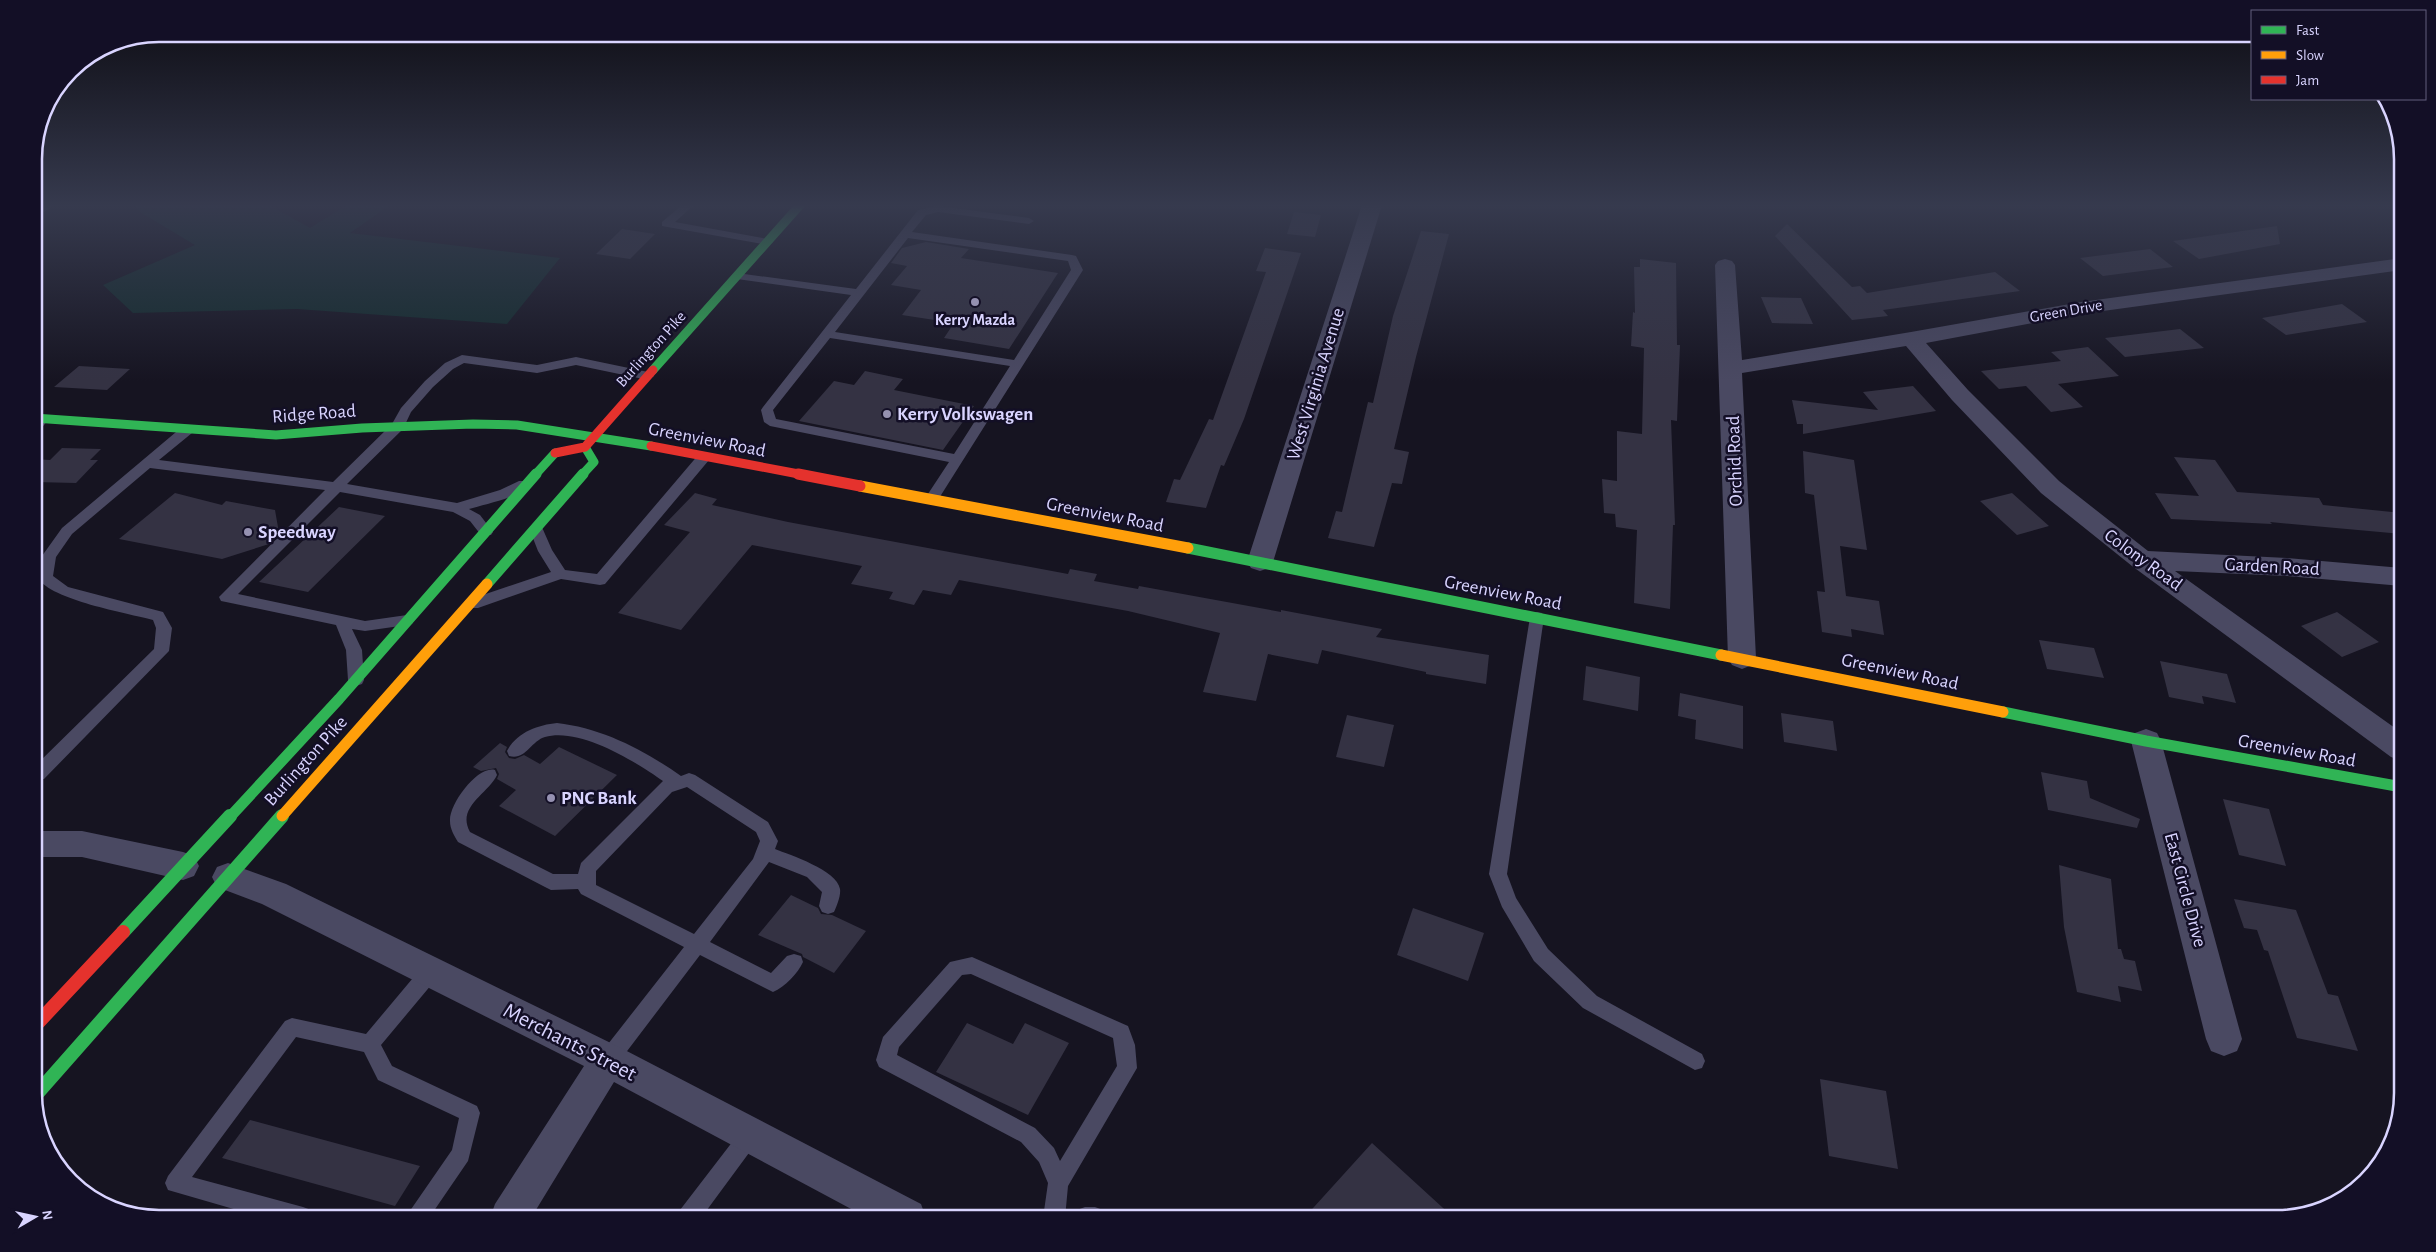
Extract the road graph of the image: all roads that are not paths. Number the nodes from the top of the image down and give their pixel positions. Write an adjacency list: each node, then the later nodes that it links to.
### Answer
1 (748, 263): 7 (street, Burlington Pike)
2 (882, 263): 8 (lane)
3 (1074, 263): 11 (lane)
4 (1354, 263): 29 (street, West Virginia Avenue)
5 (1725, 265): 12 (street, Orchid Road)
6 (2393, 265): 10 (street, Green Drive)
7 (737, 276): 8 (lane); 13 (street, Burlington Pike)
8 (859, 293): 9 (lane)
9 (827, 334): 11 (lane); 20 (lane)
10 (1911, 339): 12 (street, Green Drive); 28 (street, Colony Road)
11 (1018, 364): 20 (lane)
12 (1731, 368): 36 (street, Orchid Road)
13 (648, 376): 15 (lane); 17 (street, Burlington Pike)
14 (43, 422): 16 (street, Ridge Road)
15 (398, 426): 16 (street, Ridge Road); 17 (street, Ridge Road); 23 (lane)
16 (187, 430): 21 (lane)
17 (596, 436): 18 (street, Burlington Pike); 19 (street, Greenview Road)
18 (585, 447): 22 (street, Burlington Pike); 26 (street, Burlington Pike)
19 (704, 457): 24 (street, Greenview Road); 30 (lane)
20 (957, 459): 24 (lane)
21 (147, 464): 23 (lane); 41 (lane)
22 (530, 482): 25 (lane); 27 (street, Burlington Pike)
23 (336, 487): 25 (lane); 35 (lane)
24 (931, 500): 29 (street, Greenview Road)
25 (457, 508): 27 (lane)
26 (536, 528): 30 (lane); 32 (street, Burlington Pike)
27 (486, 532): 34 (street, Burlington Pike)
28 (2141, 560): 31 (street, Garden Road); 39 (street, Colony Road)
29 (1260, 562): 33 (street, Greenview Road)
30 (560, 574): 32 (lane)
31 (2393, 575)
32 (467, 606): 48 (street, Burlington Pike)
33 (1537, 617): 36 (street, Greenview Road); 58 (lane)
34 (410, 619): 35 (lane); 37 (street, Burlington Pike)
35 (342, 622): 37 (lane)
36 (1742, 658): 38 (street, Greenview Road)
37 (356, 680): 47 (street, Burlington Pike)
38 (2146, 740): 44 (street, Greenview Road); 55 (street, East Circle Drive)
39 (2394, 743)
40 (515, 751): 43 (lane)
41 (43, 769)
42 (489, 775): 49 (lane)
43 (678, 783): 46 (lane); 49 (lane)
44 (2394, 785)
45 (43, 844): 47 (street)
46 (764, 852): 50 (lane); 51 (lane)
47 (183, 866): 54 (street, Burlington Pike)
48 (228, 876): 53 (street, Merchants Street); 59 (street, Burlington Pike)
49 (587, 879): 51 (lane)
50 (828, 906)
51 (698, 944): 52 (lane); 57 (lane)
52 (794, 962)
53 (430, 972): 56 (lane); 57 (street, Merchants Street)
54 (43, 1017)
55 (2224, 1039)
56 (370, 1044): 62 (lane); 63 (lane)
57 (608, 1060): 60 (street, Merchants Street); 64 (street)
58 (1694, 1061)
59 (43, 1087)
60 (750, 1135): 65 (lane); 66 (street, Merchants Street)
61 (1058, 1183): 61 (lane); 67 (lane)
62 (274, 1210)
63 (422, 1210)
64 (514, 1210)
65 (694, 1210)
66 (892, 1210)
67 (1055, 1210)

